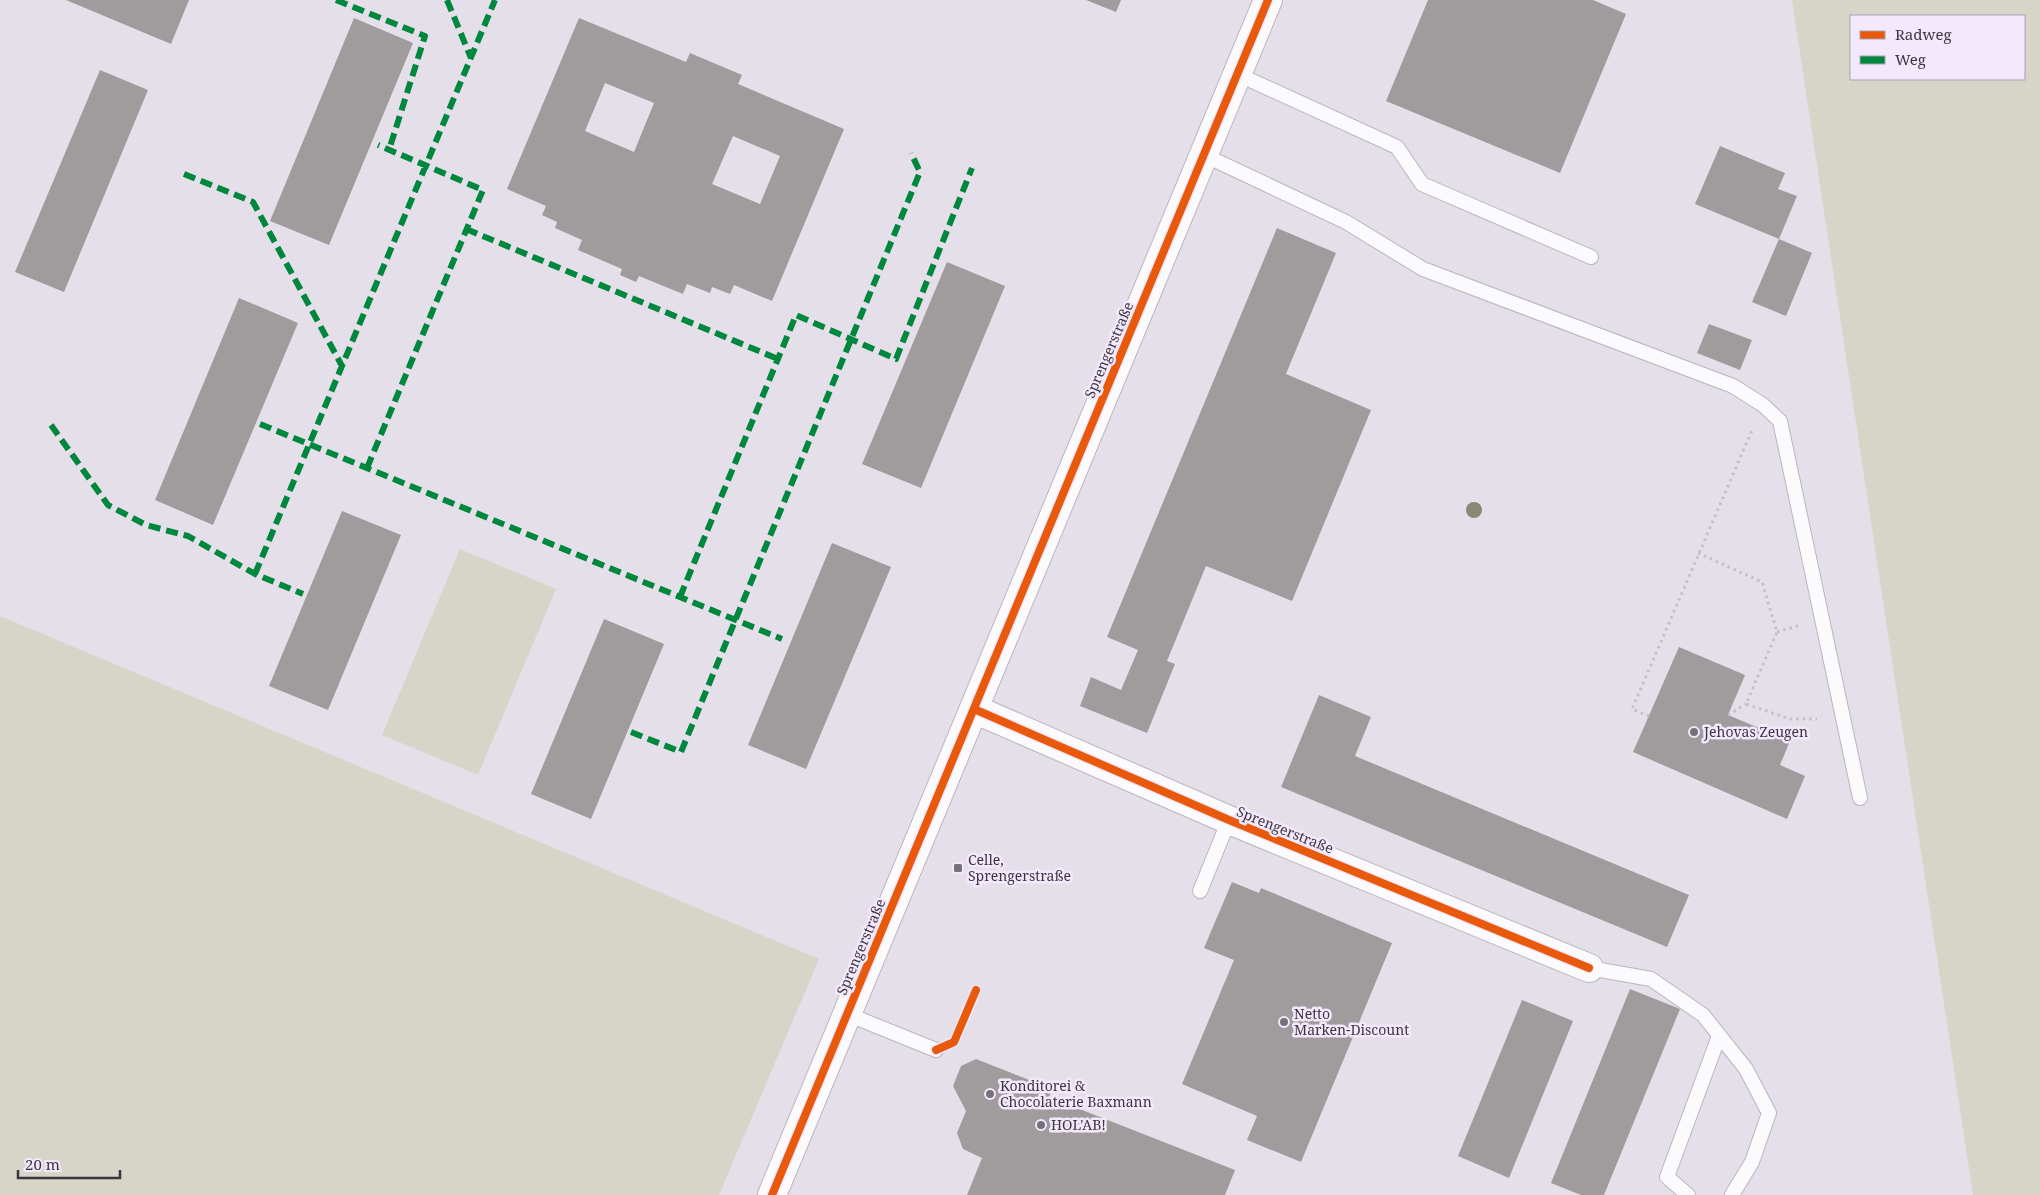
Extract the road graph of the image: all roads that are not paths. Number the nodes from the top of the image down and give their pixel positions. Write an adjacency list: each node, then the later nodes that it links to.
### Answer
1 (1268, 0): 2 (street, Sprengerstraße)
2 (1237, 74): 3 (street, Sprengerstraße); 4 (lane)
3 (1204, 155): 5 (street, Sprengerstraße); 6 (lane)
4 (1591, 258)
5 (974, 709): 7 (street, Sprengerstraße); 10 (street, Sprengerstraße)
6 (1860, 798)
7 (1229, 820): 8 (lane); 9 (street, Sprengerstraße)
8 (1200, 891)
9 (1589, 968): 11 (lane)
10 (847, 1014): 12 (lane); 13 (street, Sprengerstraße)
11 (1719, 1036): 14 (lane); 15 (lane)
12 (936, 1050)
13 (772, 1195)
14 (1688, 1195)
15 (1732, 1195)

